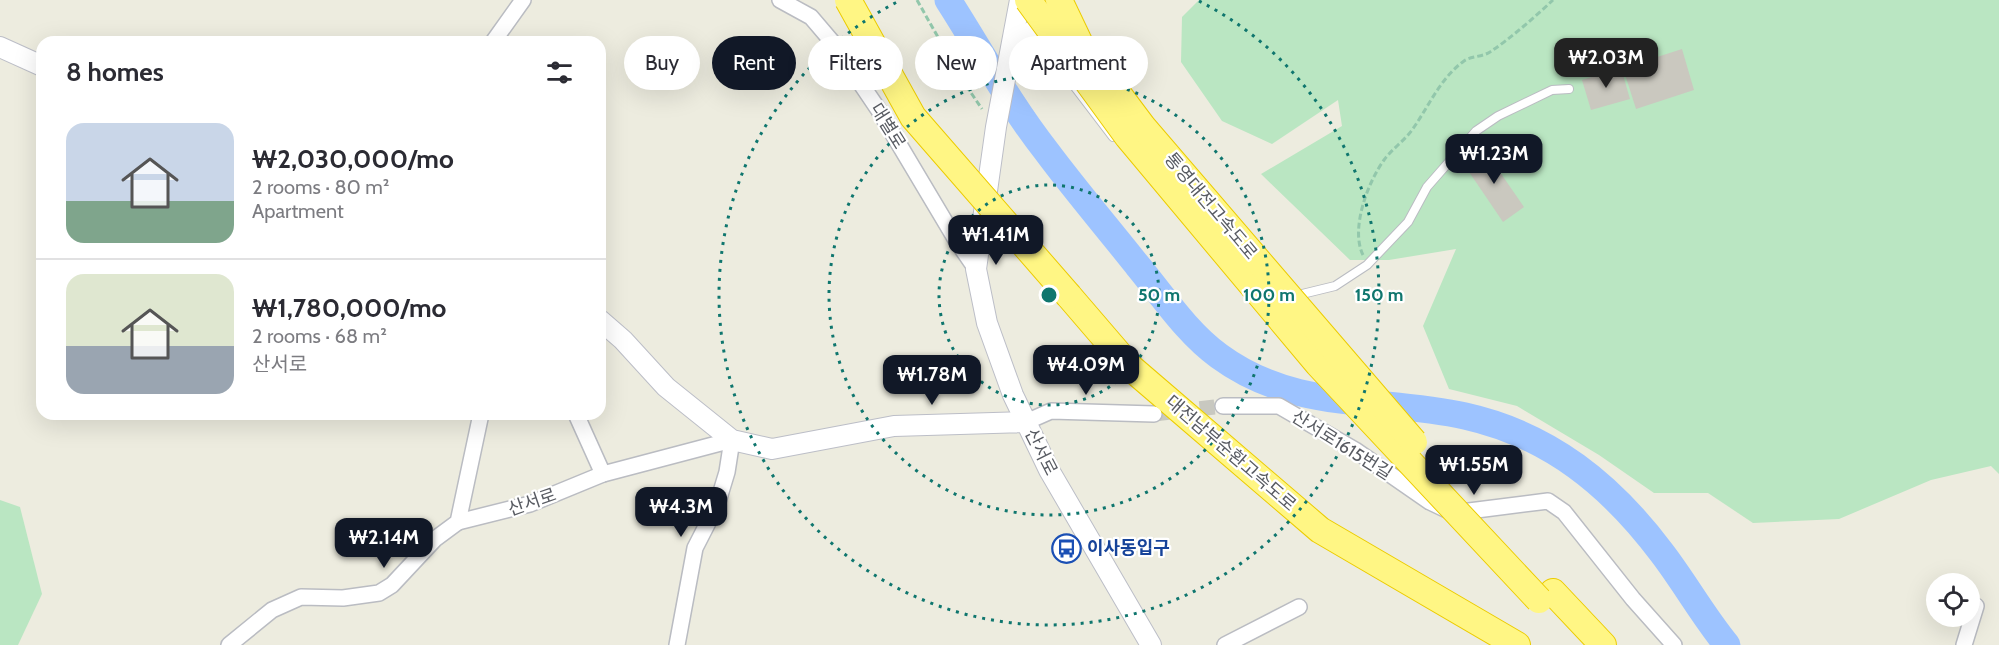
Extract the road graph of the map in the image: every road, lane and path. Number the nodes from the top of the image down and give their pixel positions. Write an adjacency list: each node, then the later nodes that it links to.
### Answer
1 (523, 0): 12 (street)
2 (780, 0): 25 (street, 대별로)
3 (848, 0): 43 (highway, 대전남부순환고속도로, bridge)
4 (917, 0): 22 (path)
5 (1020, 0): 13 (street)
6 (1028, 0): 36 (highway, 통영대전고속도로, bridge)
7 (1046, 0): 15 (highway, 통영대전고속도로, bridge)
8 (1059, 0): 16 (highway, bridge)
9 (1070, 0): 11 (street)
10 (1553, 0): 24 (path)
11 (1030, 28): 14 (street); 23 (lane)
12 (497, 36)
13 (1012, 36)
14 (1022, 36)
15 (1073, 36)
16 (1076, 36)
17 (0, 47): 19 (street)
18 (1009, 53): 22 (street)
19 (36, 63)
20 (1569, 89): 24 (lane)
21 (1115, 90): 36 (highway, 통영대전고속도로, bridge)
22 (996, 127): 25 (street)
23 (1116, 141)
24 (1367, 265): 26 (lane)
25 (976, 269): 32 (street)
26 (1235, 280)
27 (606, 325): 33 (street, 산서로)
28 (1223, 406): 46 (street, 산서로1615번길)
29 (1154, 414): 32 (street)
30 (481, 420): 35 (street)
31 (579, 420): 34 (street)
32 (1026, 422): 33 (street, 산서로); 41 (street, 산서로)
33 (732, 440): 34 (street, 산서로); 40 (street)
34 (603, 474): 35 (street, 산서로)
35 (458, 522): 39 (street)
36 (1546, 596): 44 (highway, 통영대전고속도로); 45 (highway, 통영대전고속도로)
37 (1299, 607): 42 (street)
38 (1970, 627): 47 (street)
39 (229, 645)
40 (677, 645)
41 (1151, 645)
42 (1225, 645)
43 (1517, 645)
44 (1580, 645)
45 (1603, 645)
46 (1674, 645)
47 (1964, 645)

